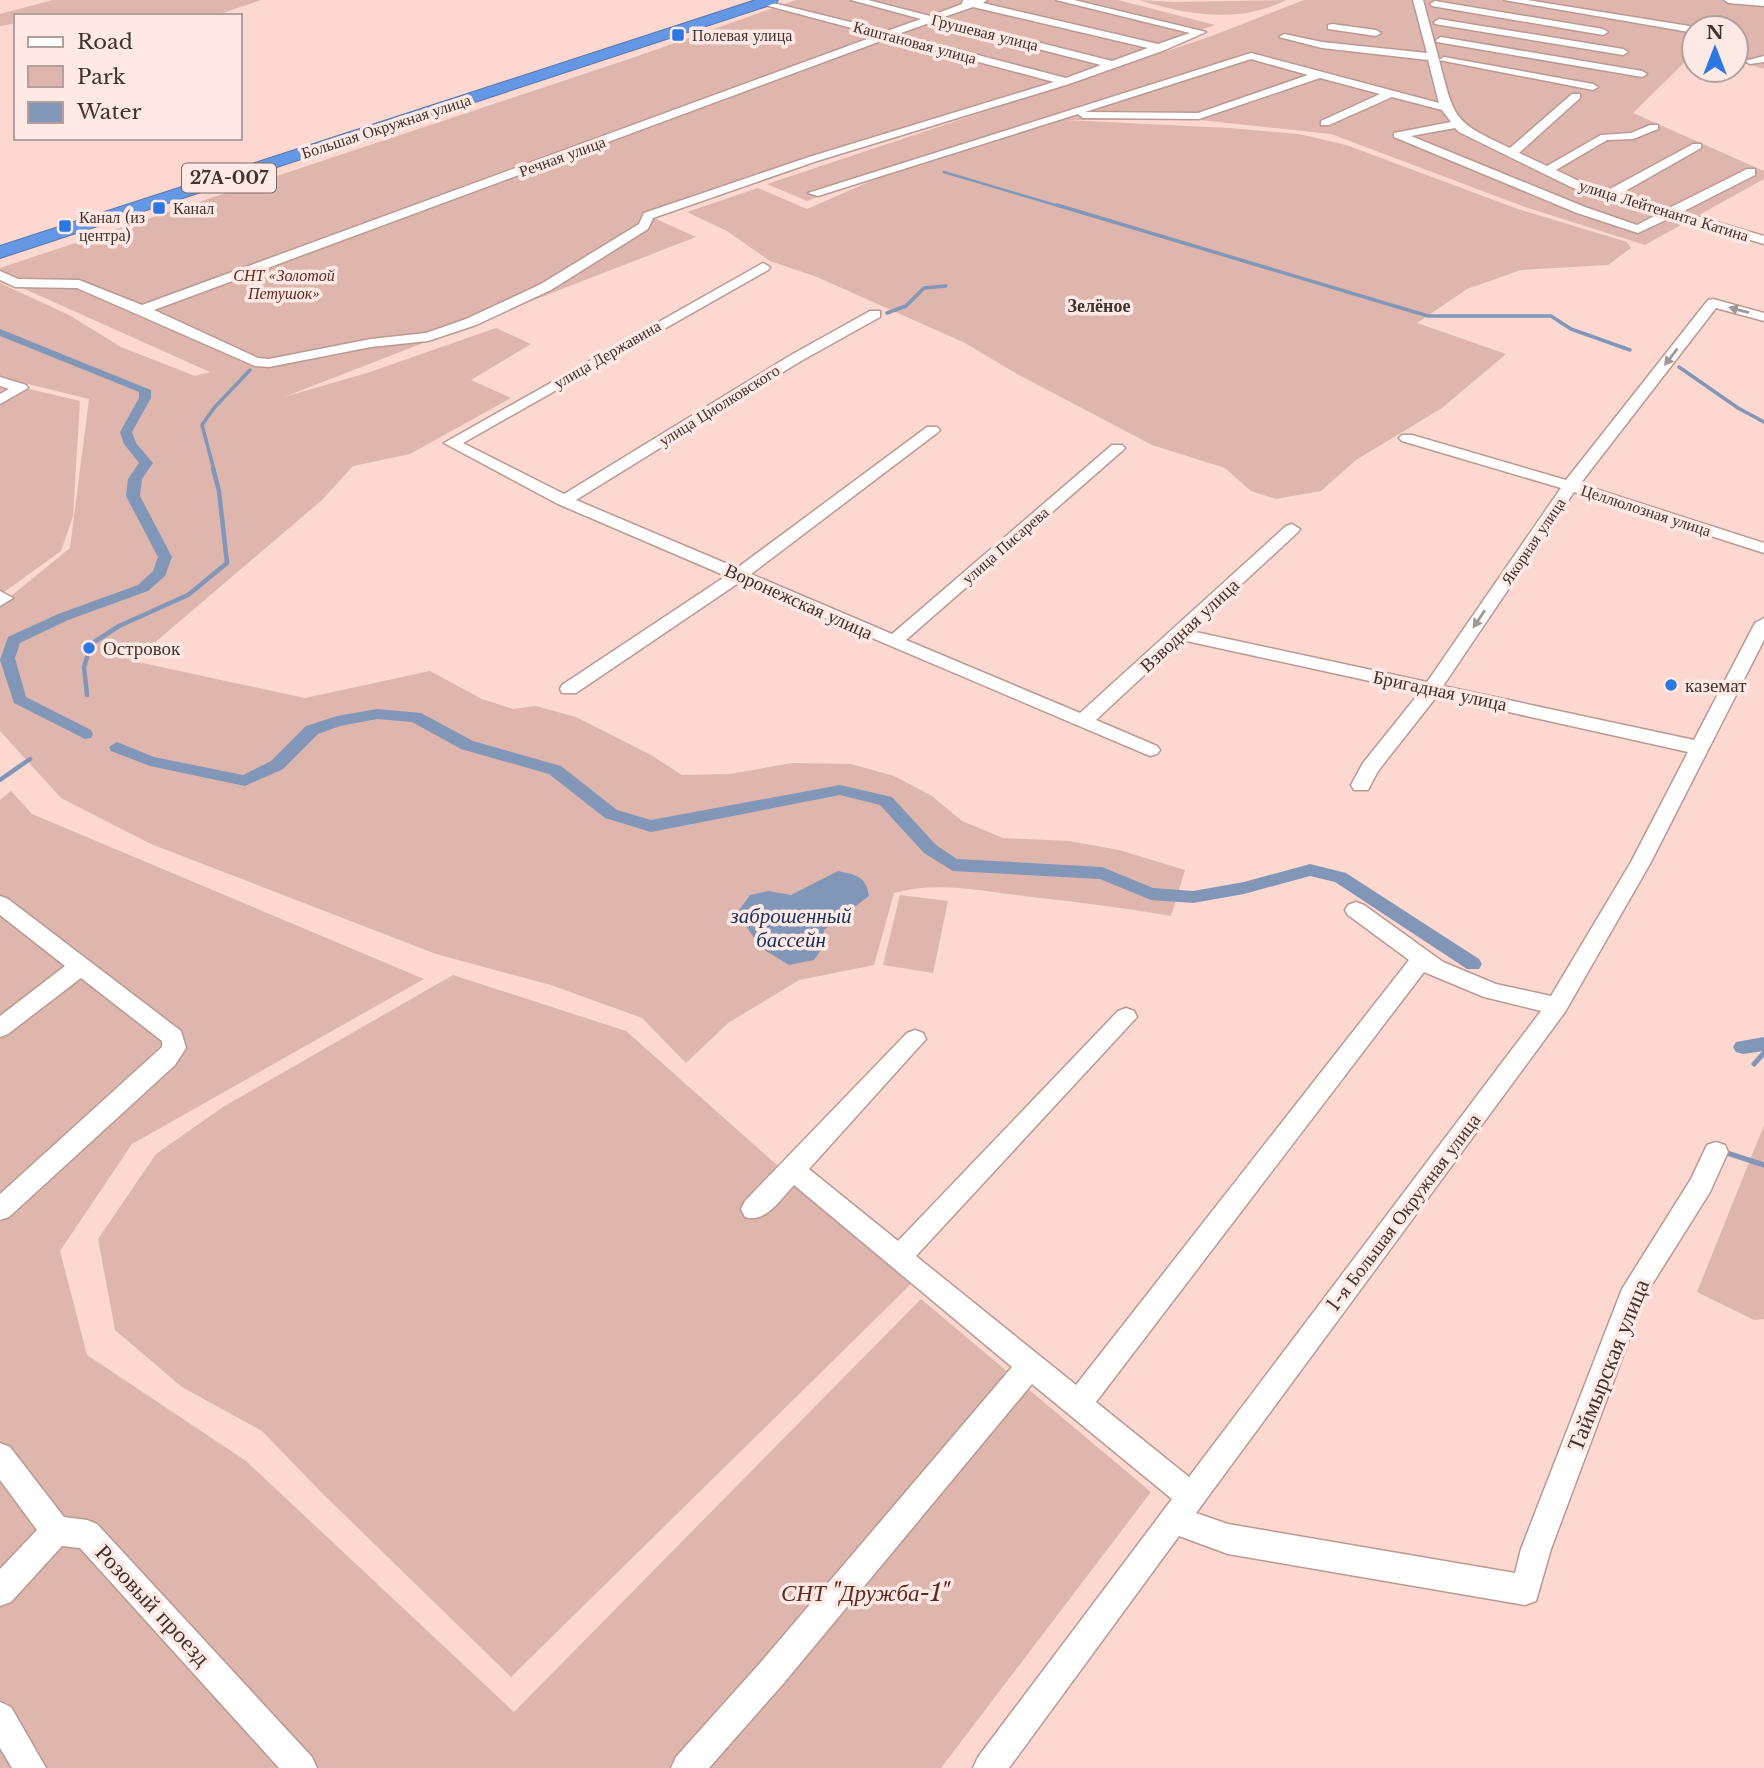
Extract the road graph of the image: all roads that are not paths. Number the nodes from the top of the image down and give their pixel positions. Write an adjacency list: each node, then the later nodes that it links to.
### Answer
1 (856, 0): 11 (street, Грушевая улица)
2 (957, 0): 8 (street)
3 (1061, 0): 21 (street)
4 (1418, 0): 24 (street, улица Лейтенанта Катина)
5 (1509, 0): 15 (street)
6 (1729, 0): 10 (street)
7 (768, 1): 18 (street, Каштановая улица); 47 (highway, Большая Окружная улица / 27А-007)
8 (977, 2): 11 (street, Речная улица); 21 (street)
9 (1434, 2): 13 (street); 16 (street)
10 (1764, 3)
11 (931, 19): 18 (street, Речная улица); 27 (street, Грушевая улица)
12 (1372, 20): 17 (street)
13 (1439, 22): 20 (street); 23 (street)
14 (1332, 27): 17 (street)
15 (1680, 28)
16 (1603, 32)
17 (1376, 33): 22 (street)
18 (887, 35): 30 (street, Каштановая улица); 50 (street, Речная улица)
19 (1284, 37): 22 (street)
20 (1441, 40): 24 (street); 29 (street)
21 (1161, 48): 27 (street)
22 (1379, 51): 24 (street)
23 (1623, 52)
24 (1439, 59): 31 (street); 34 (street, улица Лейтенанта Катина)
25 (1764, 59): 26 (street)
26 (1750, 61)
27 (1114, 65): 30 (street)
28 (1320, 74): 32 (street); 35 (street); 35 (street)
29 (1642, 74)
30 (1065, 82): 50 (street)
31 (1592, 87)
32 (1391, 93): 34 (street); 36 (street)
33 (1576, 96): 40 (street)
34 (1446, 108): 37 (street, улица Лейтенанта Катина)
35 (1059, 115): 43 (street)
36 (1325, 123)
37 (1458, 124): 40 (street, улица Лейтенанта Катина); 45 (street)
38 (1654, 127): 41 (street)
39 (1697, 146): 44 (street)
40 (1512, 153): 41 (street, улица Лейтенанта Катина)
41 (1548, 171): 44 (street, улица Лейтенанта Катина)
42 (1751, 172): 45 (street)
43 (814, 193)
44 (1609, 195): 45 (street, улица Лейтенанта Катина)
45 (1672, 214): 46 (street, улица Лейтенанта Катина)
46 (1764, 240)
47 (0, 252)
48 (762, 267): 57 (street, улица Державина)
49 (0, 275): 50 (street)
50 (142, 310)
51 (875, 314): 60 (street, улица Циолковского)
52 (1764, 317): 59 (street, Якорная улица, one-way to 59)
53 (0, 381): 54 (street)
54 (0, 400)
55 (932, 430): 63 (street)
56 (1406, 438): 59 (street, Целлюлозная улица)
57 (452, 443): 60 (street, Воронежская улица)
58 (1117, 448): 66 (street, улица Писарева)
59 (1570, 486): 62 (street, Целлюлозная улица); 67 (street, Якорная улица, one-way to 67)
60 (564, 501): 63 (street, Воронежская улица)
61 (1292, 529): 65 (street, Взводная улица)
62 (1764, 548)
63 (739, 575): 66 (street, Воронежская улица); 68 (street)
64 (1763, 628): 70 (street, 1-я Большая Окружная улица)
65 (1181, 634): 67 (street, Бригадная улица); 69 (street, Взводная улица)
66 (893, 642): 69 (street, Воронежская улица)
67 (1432, 688): 70 (street, Бригадная улица); 72 (street, Якорная улица)
68 (569, 690)
69 (1084, 720): 71 (street, Воронежская улица)
70 (1700, 748): 77 (street, 1-я Большая Окружная улица)
71 (1150, 750)
72 (1361, 785)
73 (0, 904): 76 (street)
74 (1356, 910): 75 (street)
75 (1422, 959): 77 (street); 87 (street)
76 (82, 965): 79 (street); 83 (street)
77 (1557, 1006): 89 (street, 1-я Большая Окружная улица)
78 (1126, 1017): 85 (street)
79 (0, 1028)
80 (915, 1039): 82 (street)
81 (1716, 1152): 89 (street, Таймырская улица)
82 (793, 1170): 84 (street); 85 (street)
83 (0, 1209)
84 (754, 1209)
85 (899, 1257): 86 (street)
86 (1031, 1365): 87 (street); 95 (street)
87 (1078, 1404): 89 (street)
88 (0, 1457): 90 (street)
89 (1183, 1508): 96 (street, 1-я Большая Окружная улица)
90 (56, 1531): 91 (street); 94 (street, Розовый проезд)
91 (0, 1591)
92 (0, 1718): 93 (street)
93 (30, 1768)
94 (301, 1768)
95 (687, 1768)
96 (989, 1768)

